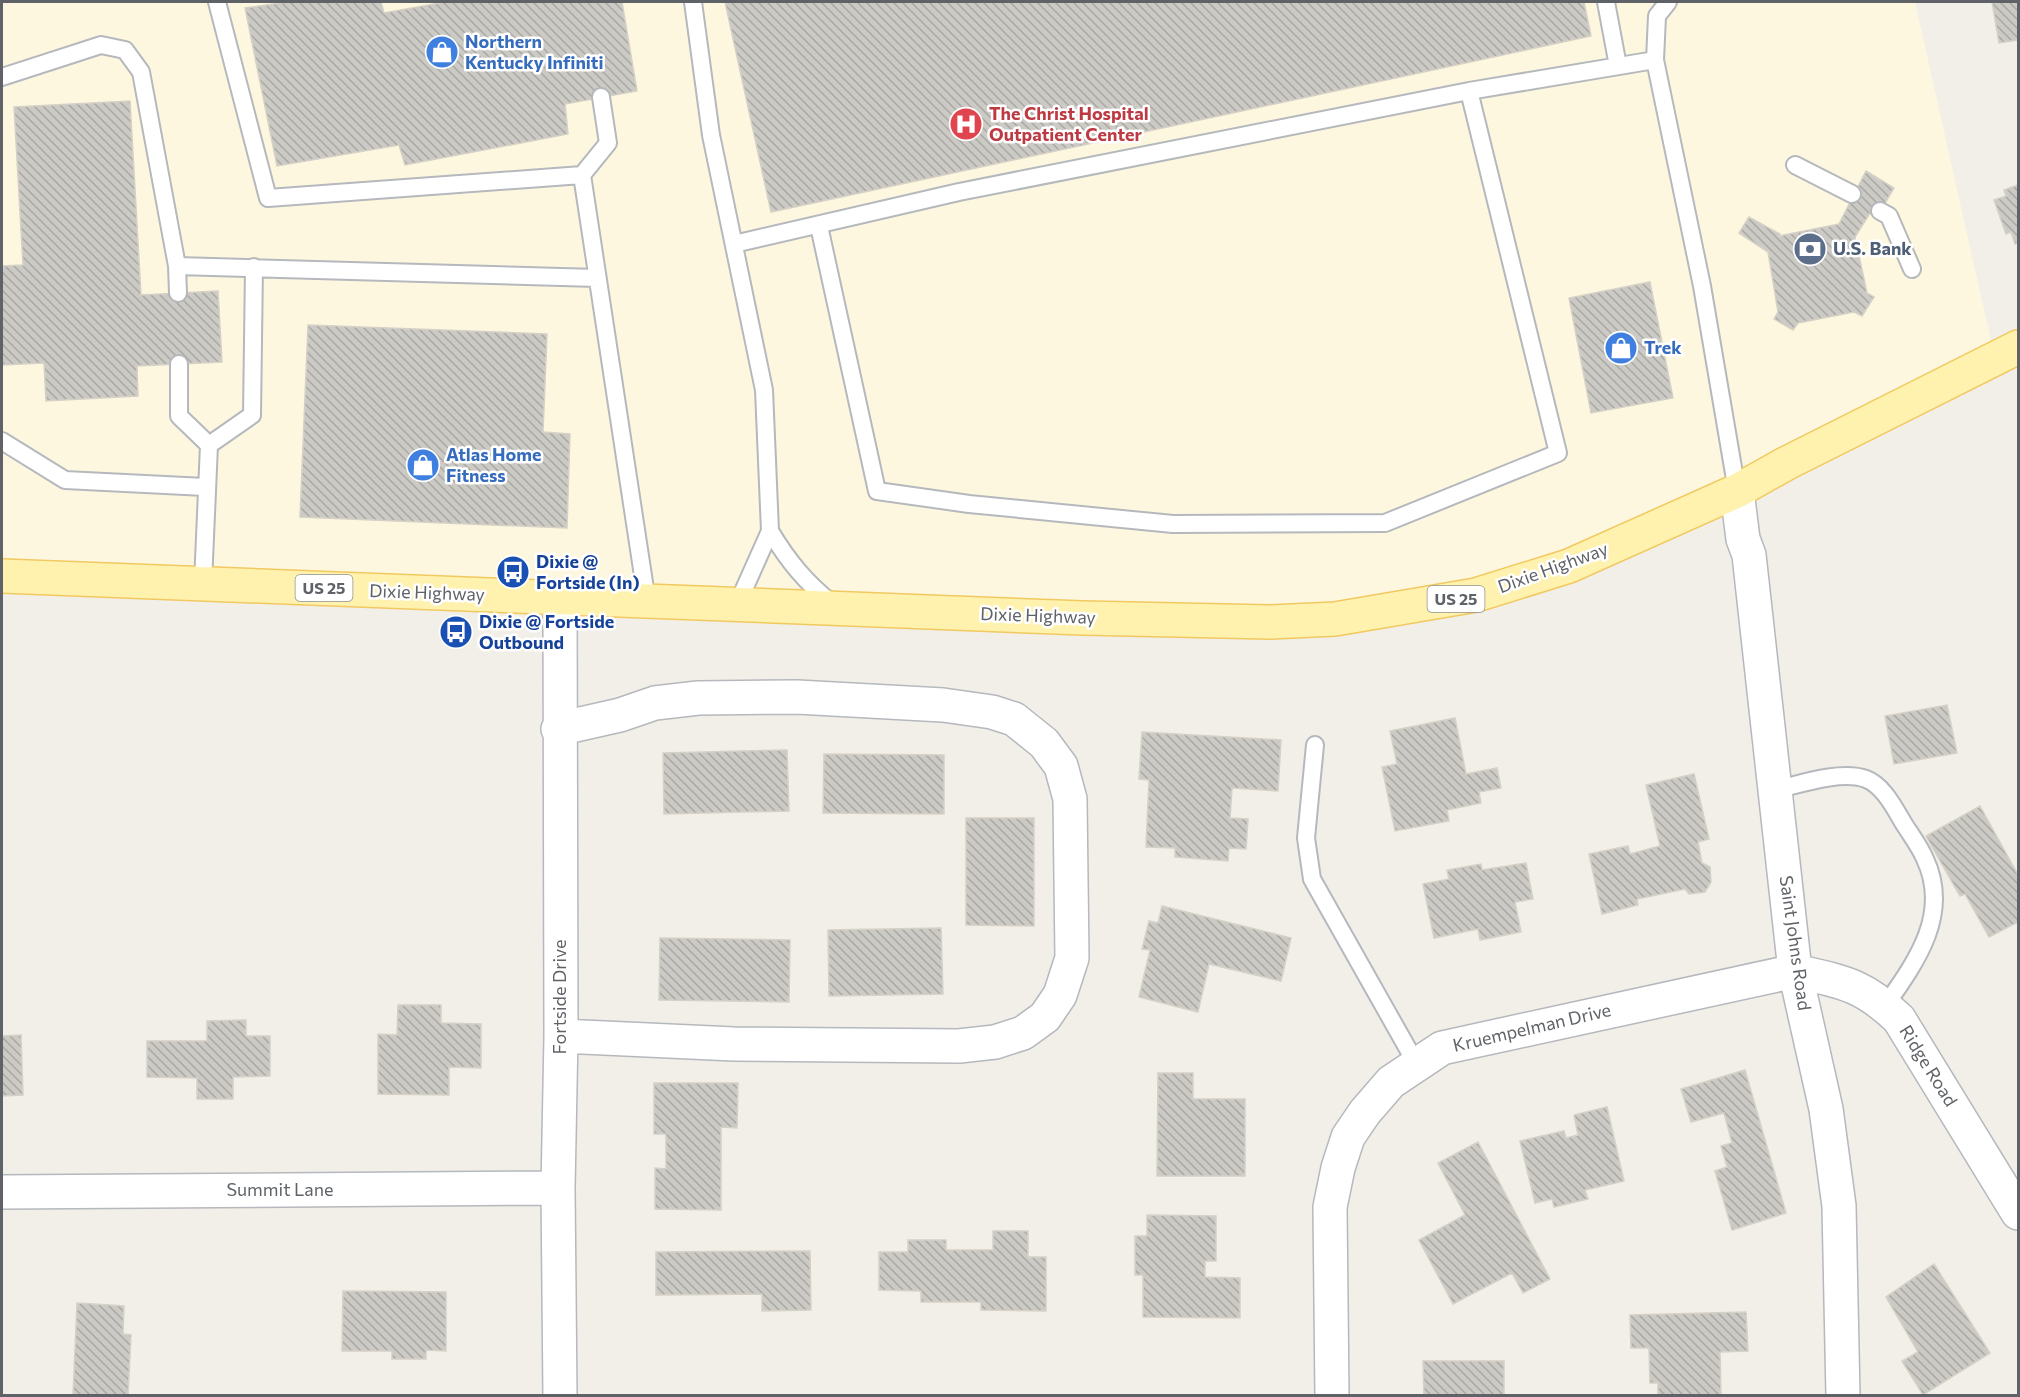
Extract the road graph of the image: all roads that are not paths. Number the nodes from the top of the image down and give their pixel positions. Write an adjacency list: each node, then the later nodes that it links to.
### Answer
1 (217, 2): 11 (lane)
2 (693, 2): 15 (lane)
3 (1606, 2): 6 (lane)
4 (1668, 2): 5 (lane)
5 (1655, 60): 6 (lane); 26 (lane)
6 (1618, 66): 8 (lane)
7 (2, 78): 16 (lane)
8 (1469, 91): 14 (lane); 14 (lane)
9 (601, 98): 11 (lane)
10 (1795, 165): 12 (lane)
11 (582, 175): 19 (lane)
12 (1852, 194)
13 (1880, 211): 18 (lane)
14 (819, 226): 15 (lane)
15 (734, 244): 27 (lane)
16 (177, 266): 17 (lane); 20 (lane)
17 (254, 267): 19 (lane); 24 (lane)
18 (1912, 269)
19 (597, 278): 31 (lane)
20 (178, 293)
21 (2019, 347): 26 (main road, Dixie Highway / US 25)
22 (179, 364): 24 (lane)
23 (2, 441): 25 (lane)
24 (209, 445): 25 (lane)
25 (205, 487): 29 (lane)
26 (1737, 491): 33 (main road, Dixie Highway / US 25); 36 (street, Saint Johns Road)
27 (770, 531): 32 (lane); 33 (lane)
28 (2, 576): 29 (main road, Dixie Highway / US 25)
29 (203, 583): 30 (main road, Dixie Highway / US 25)
30 (560, 598): 31 (main road, Dixie Highway / US 25); 34 (street, Fortside Drive)
31 (646, 602): 32 (main road, Dixie Highway / US 25)
32 (737, 605): 33 (main road, Dixie Highway / US 25)
33 (839, 609)
34 (558, 729): 39 (street, Fortside Drive); 39 (street)
35 (1315, 745): 40 (lane)
36 (1775, 790): 37 (street, Saint Johns Road); 38 (lane)
37 (1795, 971): 38 (street, Ridge Road); 40 (street, Kruempelman Drive); 46 (street, Saint Johns Road)
38 (1885, 1006): 43 (street, Ridge Road)
39 (561, 1036): 41 (street, Fortside Drive)
40 (1417, 1065): 45 (street, Kruempelman Drive)
41 (558, 1188): 42 (street, Summit Lane); 44 (street, Fortside Drive)
42 (2, 1192)
43 (2019, 1213)
44 (560, 1395)
45 (1332, 1395)
46 (1843, 1395)

